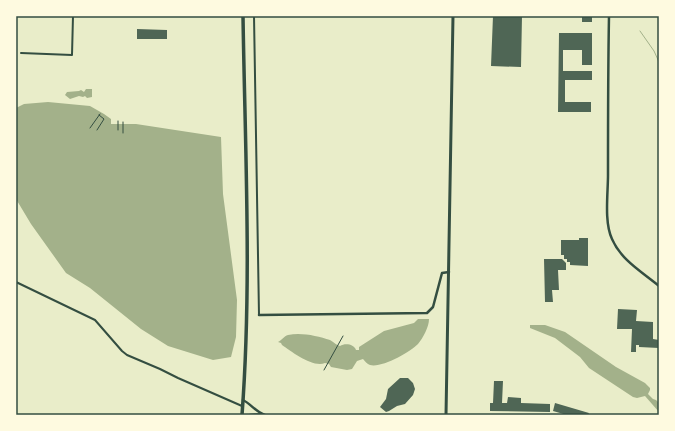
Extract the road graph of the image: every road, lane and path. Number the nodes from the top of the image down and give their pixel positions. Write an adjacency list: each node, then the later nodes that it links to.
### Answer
1 (73, 16): 6 (street)
2 (243, 16): 19 (main road)
3 (254, 16): 16 (street)
4 (453, 16): 13 (main road)
5 (609, 16): 15 (street)
6 (21, 53)
7 (118, 121): 11 (path)
8 (123, 122): 12 (path)
9 (90, 128): 10 (path)
10 (97, 130)
11 (118, 130)
12 (123, 133)
13 (449, 272): 16 (street); 25 (main road)
14 (16, 282): 20 (street)
15 (659, 286)
16 (259, 314)
17 (343, 336): 18 (path)
18 (324, 370)
19 (243, 400): 20 (main road); 21 (street)
20 (242, 406): 22 (main road)
21 (261, 414): 23 (street); 24 (street)
22 (242, 415)
23 (250, 415)
24 (265, 415)
25 (446, 415)

